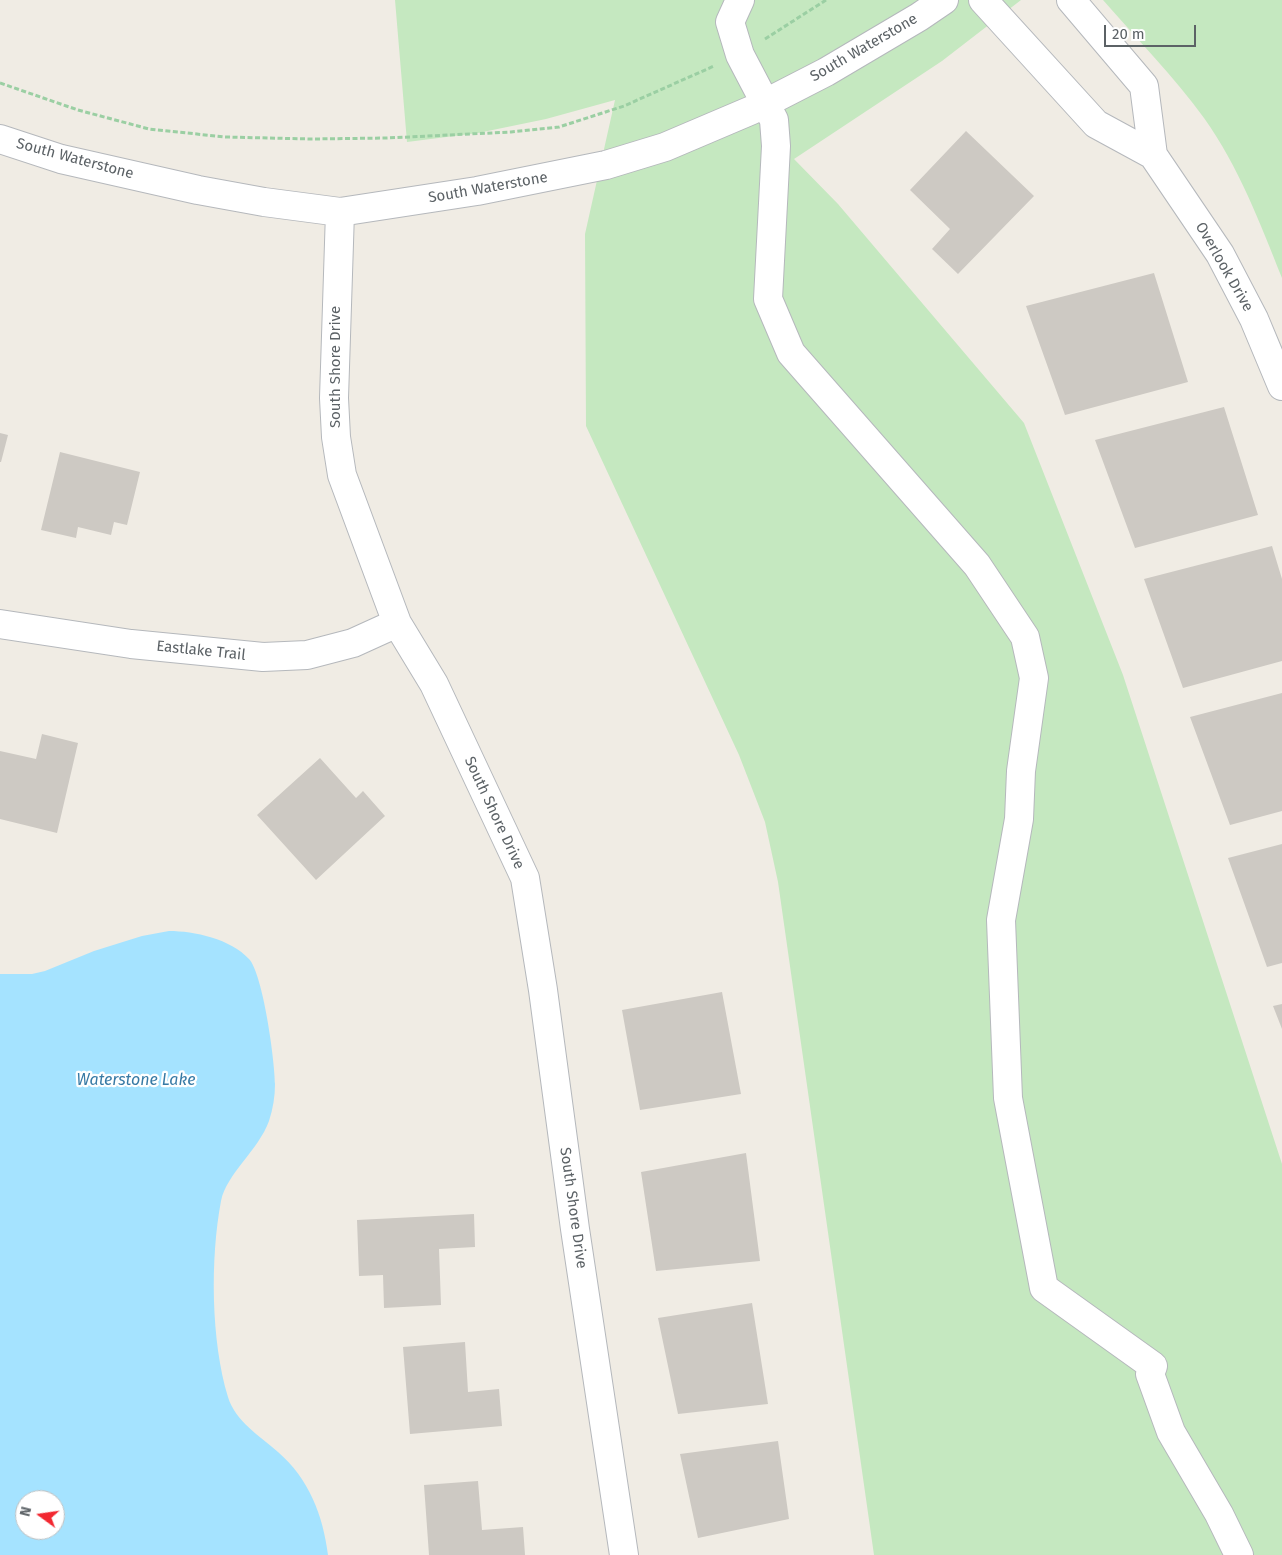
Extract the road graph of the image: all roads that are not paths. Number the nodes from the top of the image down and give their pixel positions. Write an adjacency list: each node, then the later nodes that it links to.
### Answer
1 (740, 0): 5 (street)
2 (944, 0): 5 (street, South Waterstone)
3 (983, 0): 7 (street, Overlook Drive)
4 (1071, 0): 7 (street, Overlook Drive)
5 (765, 103): 8 (street, South Waterstone); 13 (street)
6 (0, 139): 8 (street, South Waterstone)
7 (1154, 155): 9 (street, Overlook Drive)
8 (340, 212): 10 (street, South Shore Drive)
9 (1282, 386)
10 (397, 623): 11 (street, Eastlake Trail); 12 (street, South Shore Drive)
11 (0, 624)
12 (624, 1555)
13 (1239, 1555)

